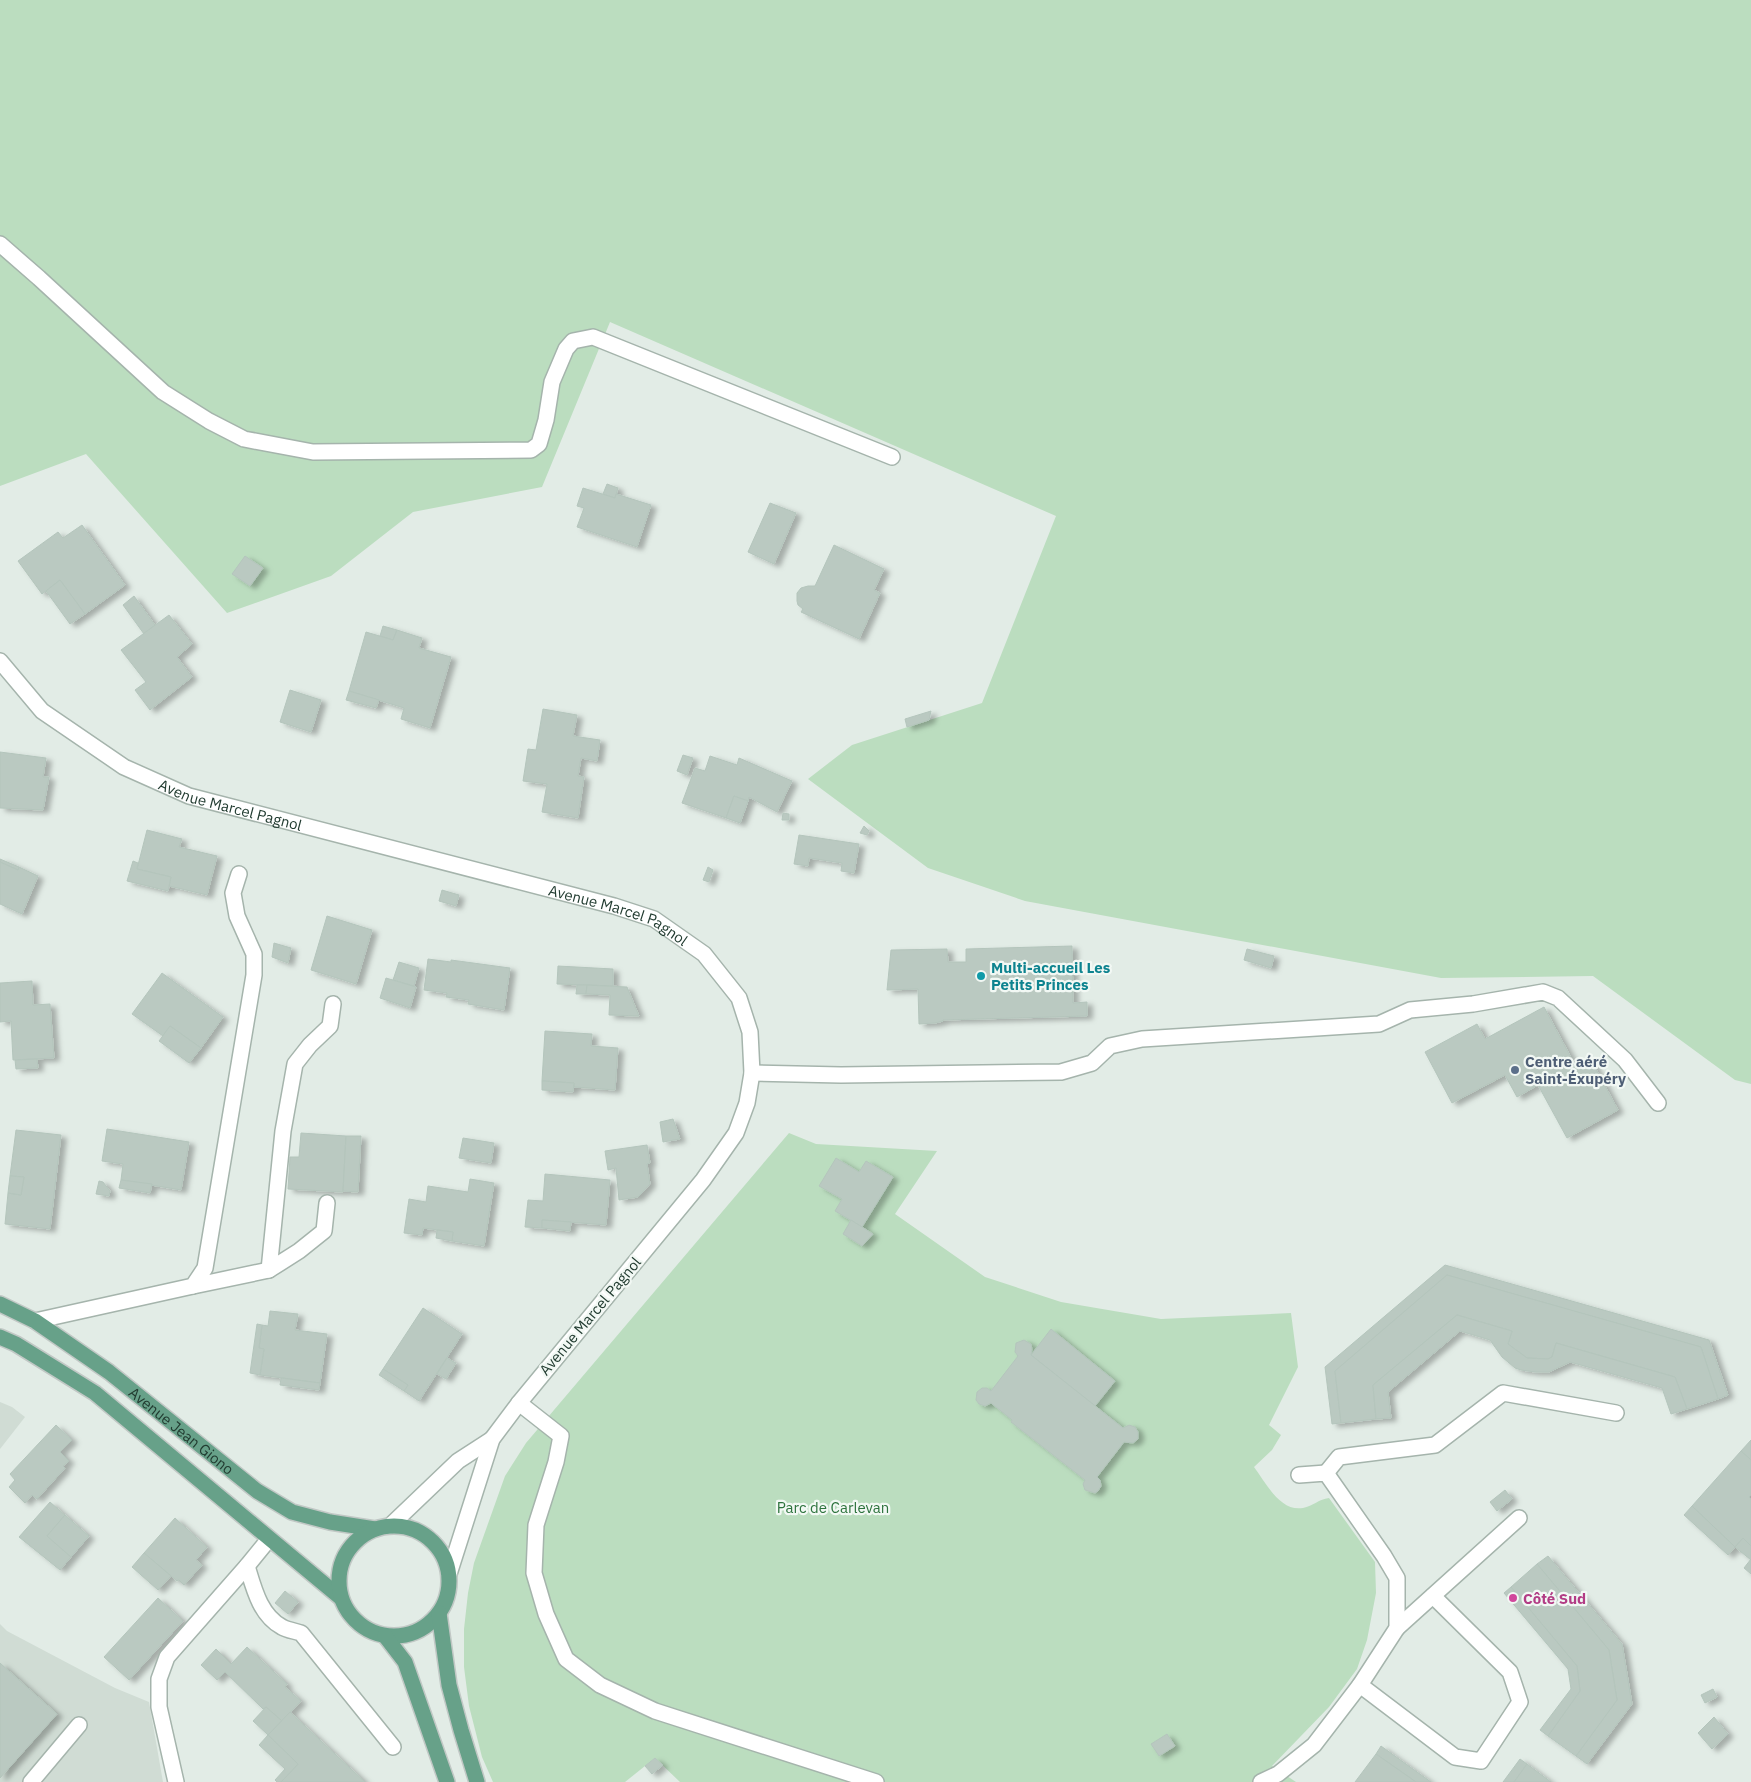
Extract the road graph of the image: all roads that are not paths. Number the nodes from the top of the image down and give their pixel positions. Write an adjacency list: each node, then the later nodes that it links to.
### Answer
1 (0, 244): 2 (street)
2 (892, 457)
3 (0, 661): 6 (street, Avenue Marcel Pagnol)
4 (239, 874): 10 (street)
5 (334, 1004): 9 (street)
6 (752, 1073): 7 (street); 14 (street, Avenue Marcel Pagnol)
7 (1658, 1103)
8 (327, 1203): 9 (street)
9 (268, 1270): 10 (street)
10 (193, 1286): 12 (street)
11 (0, 1304): 12 (main road, Avenue Jean Giono)
12 (35, 1321): 21 (main road, Avenue Jean Giono)
13 (0, 1337): 22 (main road, Avenue Jean Giono)
14 (519, 1403): 16 (street, Avenue Marcel Pagnol); 37 (street)
15 (1616, 1413): 17 (street)
16 (492, 1439): 20 (street, Avenue Marcel Pagnol); 24 (street, Avenue Marcel Pagnol)
17 (1326, 1473): 18 (street); 28 (street)
18 (1299, 1475)
19 (1520, 1518): 25 (street)
20 (390, 1526): 21 (main road); 24 (main road)
21 (375, 1529): 26 (main road)
22 (268, 1539): 23 (street); 26 (main road, Avenue Jean Giono)
23 (247, 1566): 32 (street); 34 (street)
24 (449, 1574): 27 (main road)
25 (1432, 1596): 28 (street); 30 (street)
26 (341, 1598): 29 (main road)
27 (440, 1613): 29 (main road); 36 (main road)
28 (1397, 1628): 30 (street)
29 (385, 1636): 35 (main road)
30 (1360, 1685): 38 (street)
31 (79, 1725): 33 (street)
32 (393, 1747)
33 (31, 1782)
34 (176, 1782)
35 (447, 1782)
36 (477, 1782)
37 (876, 1782)
38 (1261, 1782)

